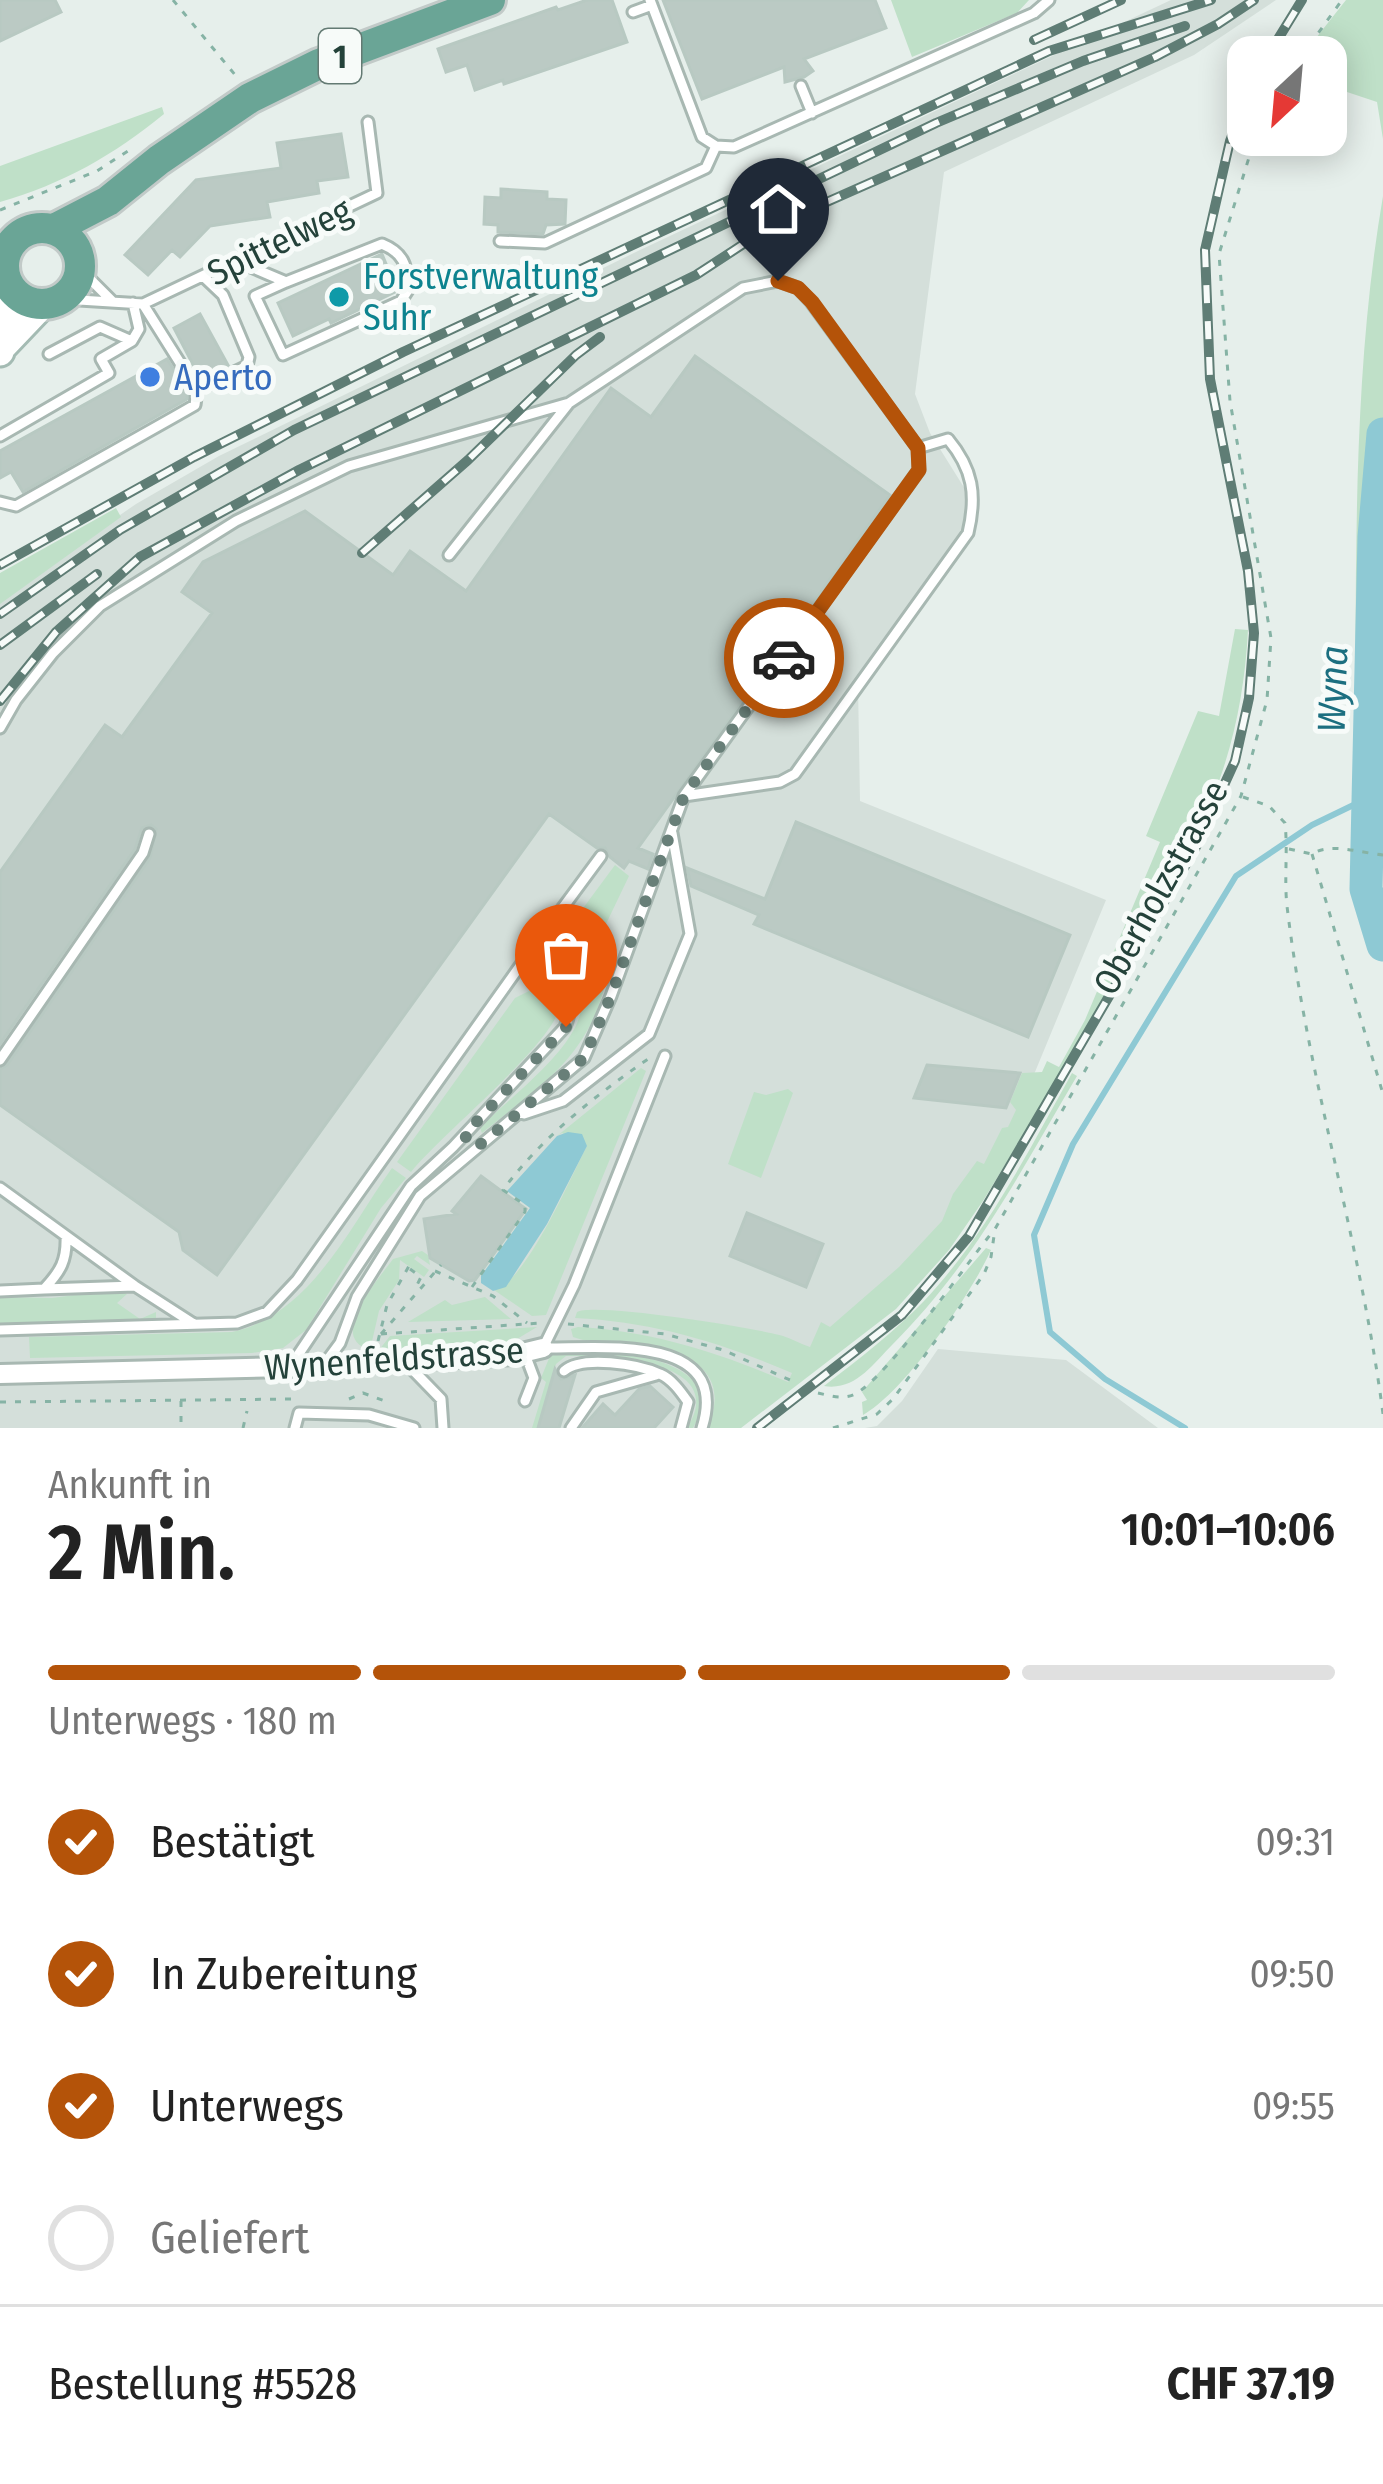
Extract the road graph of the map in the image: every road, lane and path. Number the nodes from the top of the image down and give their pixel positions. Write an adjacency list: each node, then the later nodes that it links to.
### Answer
1 (173, 0): 9 (path)
2 (490, 0): 9 (main road, 1)
3 (1048, 0): 10 (lane)
4 (1342, 0): 7 (path)
5 (651, 3): 6 (lane); 12 (lane)
6 (633, 12)
7 (1316, 36)
8 (801, 86): 10 (lane)
9 (250, 98): 15 (main road, 1)
10 (812, 112): 12 (lane)
11 (368, 122): 20 (lane, Spittelweg)
12 (716, 146): 19 (lane)
13 (132, 148): 16 (path)
14 (1249, 156): 39 (path, Oberholzstrasse)
15 (108, 201): 17 (main road, 1); 21 (main road, 1)
16 (0, 210)
17 (54, 229): 18 (main road); 21 (main road)
18 (7, 240): 23 (main road)
19 (500, 242)
20 (237, 261): 22 (lane, Spittelweg); 24 (lane)
21 (80, 262): 25 (lane); 26 (main road)
22 (204, 278): 27 (lane, Spittelweg); 31 (lane)
23 (6, 280): 26 (main road); 29 (main road)
24 (286, 282): 24 (lane)
25 (112, 301): 26 (lane, Spittelweg); 27 (lane, Spittelweg)
26 (52, 302): 29 (main road)
27 (138, 303): 28 (lane); 31 (lane)
28 (132, 341): 30 (lane); 33 (lane)
29 (1, 349)
30 (50, 354)
31 (197, 390): 35 (lane)
32 (569, 403): 34 (lane); 36 (lane); 37 (lane)
33 (0, 436)
34 (918, 448): 38 (lane); 38 (lane)
35 (0, 502)
36 (449, 555)
37 (0, 728)
38 (684, 796): 40 (lane)
39 (1241, 796): 42 (path); 56 (path, Oberholzstrasse)
40 (671, 831): 50 (lane); 50 (lane)
41 (149, 834): 47 (lane)
42 (1288, 848): 43 (path); 89 (path)
43 (1312, 854): 44 (path); 49 (path)
44 (1383, 855)
45 (601, 856): 46 (lane)
46 (522, 963): 51 (lane); 67 (lane)
47 (0, 1060)
48 (663, 1060): 61 (path); 65 (lane, Wynenfeldstrasse)
49 (1383, 1094)
50 (513, 1117): 52 (lane)
51 (464, 1135): 52 (lane); 54 (lane)
52 (476, 1148): 55 (lane)
53 (0, 1187): 57 (lane)
54 (388, 1217): 55 (lane); 74 (lane)
55 (400, 1227): 73 (lane)
56 (995, 1229): 81 (path); 98 (path, Oberholzstrasse)
57 (66, 1236): 60 (lane); 63 (lane)
58 (440, 1265): 59 (path)
59 (435, 1271): 61 (path); 62 (path)
60 (135, 1286): 63 (lane); 67 (lane)
61 (472, 1287): 66 (path)
62 (418, 1288): 69 (path); 69 (path)
63 (44, 1289): 64 (lane)
64 (0, 1291)
65 (556, 1322): 66 (path); 70 (lane, Wynenfeldstrasse); 78 (path)
66 (528, 1323): 69 (path)
67 (194, 1324): 68 (lane)
68 (0, 1330)
69 (381, 1334): 71 (path)
70 (543, 1348): 72 (street, Wynenfeldstrasse); 97 (lane)
71 (383, 1354): 72 (street, Wynenfeldstrasse); 73 (street, Wynenfeldstrasse); 94 (lane)
72 (514, 1355): 86 (lane)
73 (325, 1365): 74 (street, Wynenfeldstrasse)
74 (290, 1367): 76 (street, Wynenfeldstrasse)
75 (564, 1371): 77 (lane)
76 (0, 1374)
77 (662, 1374): 95 (lane); 96 (lane)
78 (790, 1379)
79 (366, 1381): 80 (path)
80 (363, 1393): 84 (path); 85 (path)
81 (818, 1393)
82 (181, 1399): 83 (path); 87 (path); 90 (path)
83 (312, 1399)
84 (334, 1399)
85 (385, 1401)
86 (525, 1401)
87 (0, 1402)
88 (247, 1412): 91 (path)
89 (1383, 1414)
90 (181, 1428)
91 (243, 1428)
92 (295, 1428): 93 (lane)
93 (414, 1428)
94 (443, 1428)
95 (571, 1428)
96 (680, 1428)
97 (702, 1428)
98 (833, 1428)

